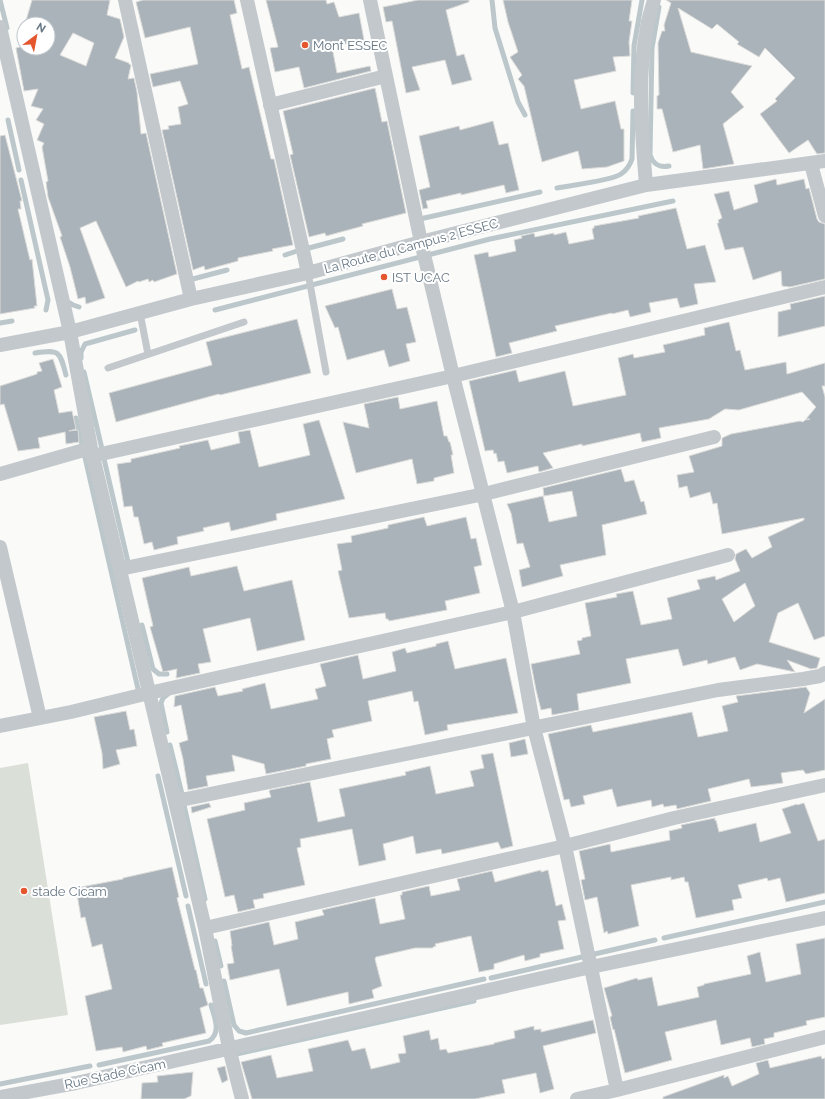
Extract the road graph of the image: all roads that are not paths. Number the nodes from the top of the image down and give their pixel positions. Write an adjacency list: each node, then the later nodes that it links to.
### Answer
1 (125, 0): 15 (street)
2 (246, 0): 7 (street)
3 (370, 0): 6 (street)
4 (654, 0): 10 (street)
5 (0, 27): 18 (street)
6 (386, 76): 7 (street); 12 (street)
7 (270, 105): 13 (street)
8 (825, 161): 9 (street, La Route du Campus 2 ESSEC)
9 (811, 164): 10 (street, La Route du Campus 2 ESSEC); 11 (street)
10 (646, 185): 12 (street, La Route du Campus 2 ESSEC)
11 (825, 216)
12 (422, 242): 13 (street, La Route du Campus 2 ESSEC); 23 (street)
13 (308, 273): 15 (street, La Route du Campus 2 ESSEC); 22 (lane)
14 (825, 288): 23 (street)
15 (191, 299): 16 (street, La Route du Campus 2 ESSEC)
16 (140, 313): 18 (street, La Route du Campus 2 ESSEC); 20 (lane)
17 (244, 322): 20 (lane)
18 (70, 332): 19 (street, La Route du Campus 2 ESSEC); 25 (street)
19 (0, 345)
20 (148, 354): 21 (lane)
21 (108, 368)
22 (326, 372)
23 (453, 376): 25 (street); 27 (street)
24 (714, 437): 27 (street)
25 (92, 452): 26 (street); 30 (street)
26 (0, 474)
27 (484, 494): 30 (street); 31 (street)
28 (0, 547): 34 (street)
29 (728, 555): 31 (street)
30 (120, 569): 33 (street)
31 (514, 612): 33 (street); 36 (street)
32 (825, 673): 36 (street)
33 (149, 693): 34 (street); 38 (street)
34 (40, 718): 35 (street)
35 (0, 726)
36 (534, 728): 38 (street); 39 (street)
37 (825, 785): 39 (street)
38 (176, 801): 41 (street)
39 (565, 846): 41 (street); 42 (street)
40 (825, 918): 42 (street, Rue Stade Cicam)
41 (205, 928): 44 (street)
42 (591, 967): 44 (street, Rue Stade Cicam); 45 (street)
43 (825, 1038): 45 (street)
44 (229, 1048): 46 (street, Rue Stade Cicam); 47 (street)
45 (617, 1090): 48 (street)
46 (4, 1097)
47 (242, 1099)
48 (577, 1099)

